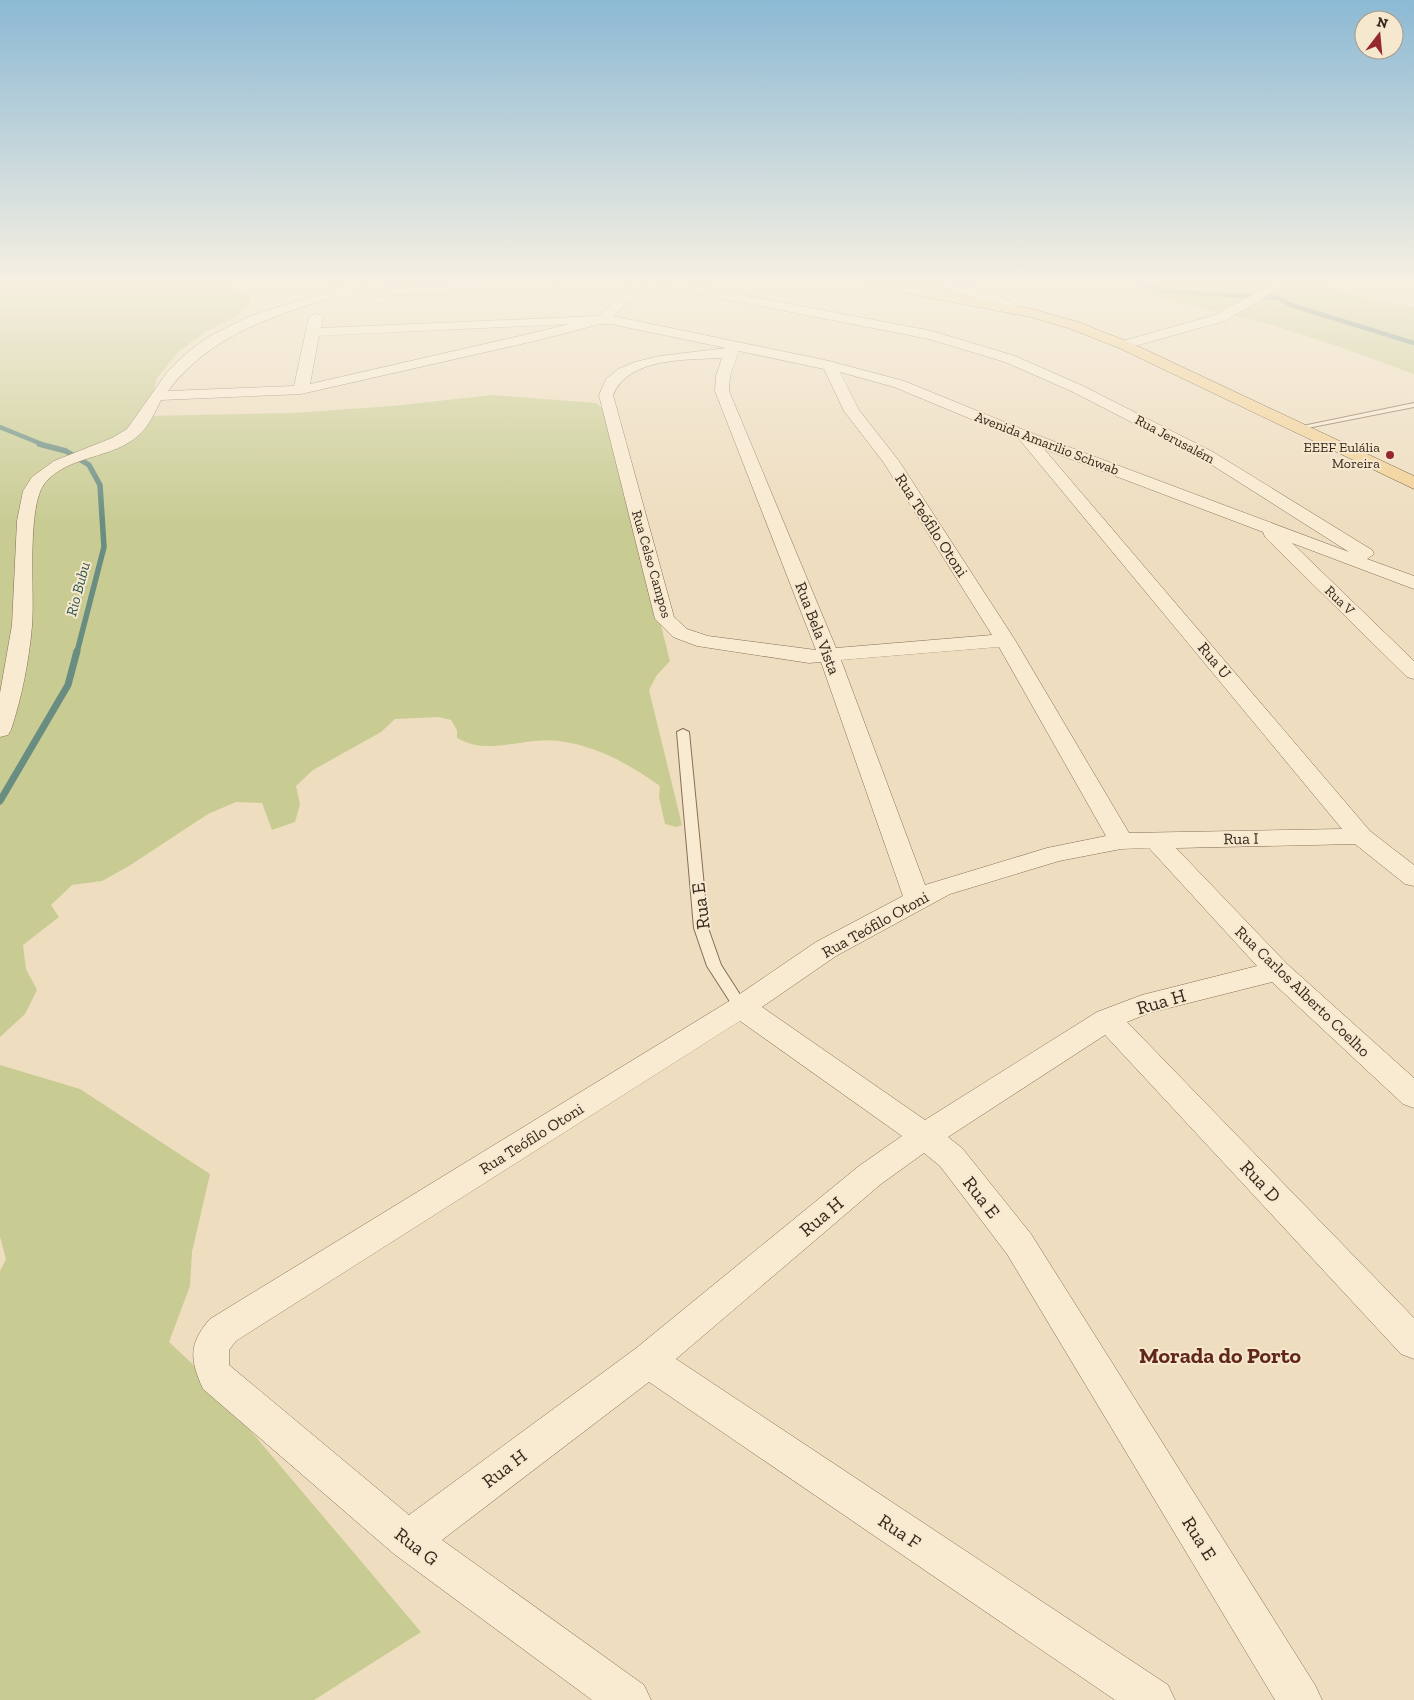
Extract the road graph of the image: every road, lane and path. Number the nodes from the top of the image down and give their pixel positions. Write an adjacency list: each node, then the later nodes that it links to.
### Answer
1 (185, 363): 11 (street)
2 (307, 363): 10 (street)
3 (419, 363): 10 (street)
4 (647, 363): 19 (street, Rua Celso Campos)
5 (728, 363): 19 (street, Rua Bela Vista)
6 (821, 363): 9 (street, Avenida Amarilio Schwab)
7 (1020, 363): 17 (street, Rua Jerusalém)
8 (1162, 363): 13 (main road)
9 (829, 365): 14 (street, Avenida Amarilio Schwab); 18 (street, Rua Teófilo Otoni)
10 (301, 390): 11 (street)
11 (157, 396): 21 (street)
12 (1414, 405): 13 (lane)
13 (1297, 428): 15 (main road)
14 (1023, 434): 16 (street, Avenida Amarilio Schwab); 23 (street, Rua U)
15 (1414, 484)
16 (1266, 528): 17 (street, Avenida Amarilio Schwab); 20 (street, Rua V)
17 (1407, 580)
18 (1005, 640): 19 (street, Rua Celso Campos); 25 (street, Rua Teófilo Otoni)
19 (829, 656): 27 (street, Rua Bela Vista)
20 (1414, 673)
21 (0, 730)
22 (683, 732): 29 (lane, Rua E)
23 (1361, 836): 24 (street, Rua I); 26 (street, Rua U)
24 (1154, 839): 25 (street, Rua I); 28 (street, Rua Carlos Alberto Coelho)
25 (1121, 841): 27 (street, Rua Teófilo Otoni)
26 (1414, 878)
27 (917, 899): 29 (street, Rua Teófilo Otoni)
28 (1277, 971): 30 (street, Rua H); 31 (street, Rua Carlos Alberto Coelho)
29 (741, 1007): 32 (street, Rua E); 35 (street, Rua Teófilo Otoni)
30 (1107, 1019): 32 (street, Rua H); 33 (street, Rua D)
31 (1414, 1096)
32 (925, 1136): 34 (street, Rua H); 39 (street, Rua E)
33 (1414, 1344)
34 (648, 1362): 36 (street, Rua H); 38 (street, Rua F)
35 (216, 1377): 36 (street, Rua G)
36 (408, 1540): 37 (street, Rua G)
37 (629, 1700)
38 (1152, 1700)
39 (1300, 1700)

